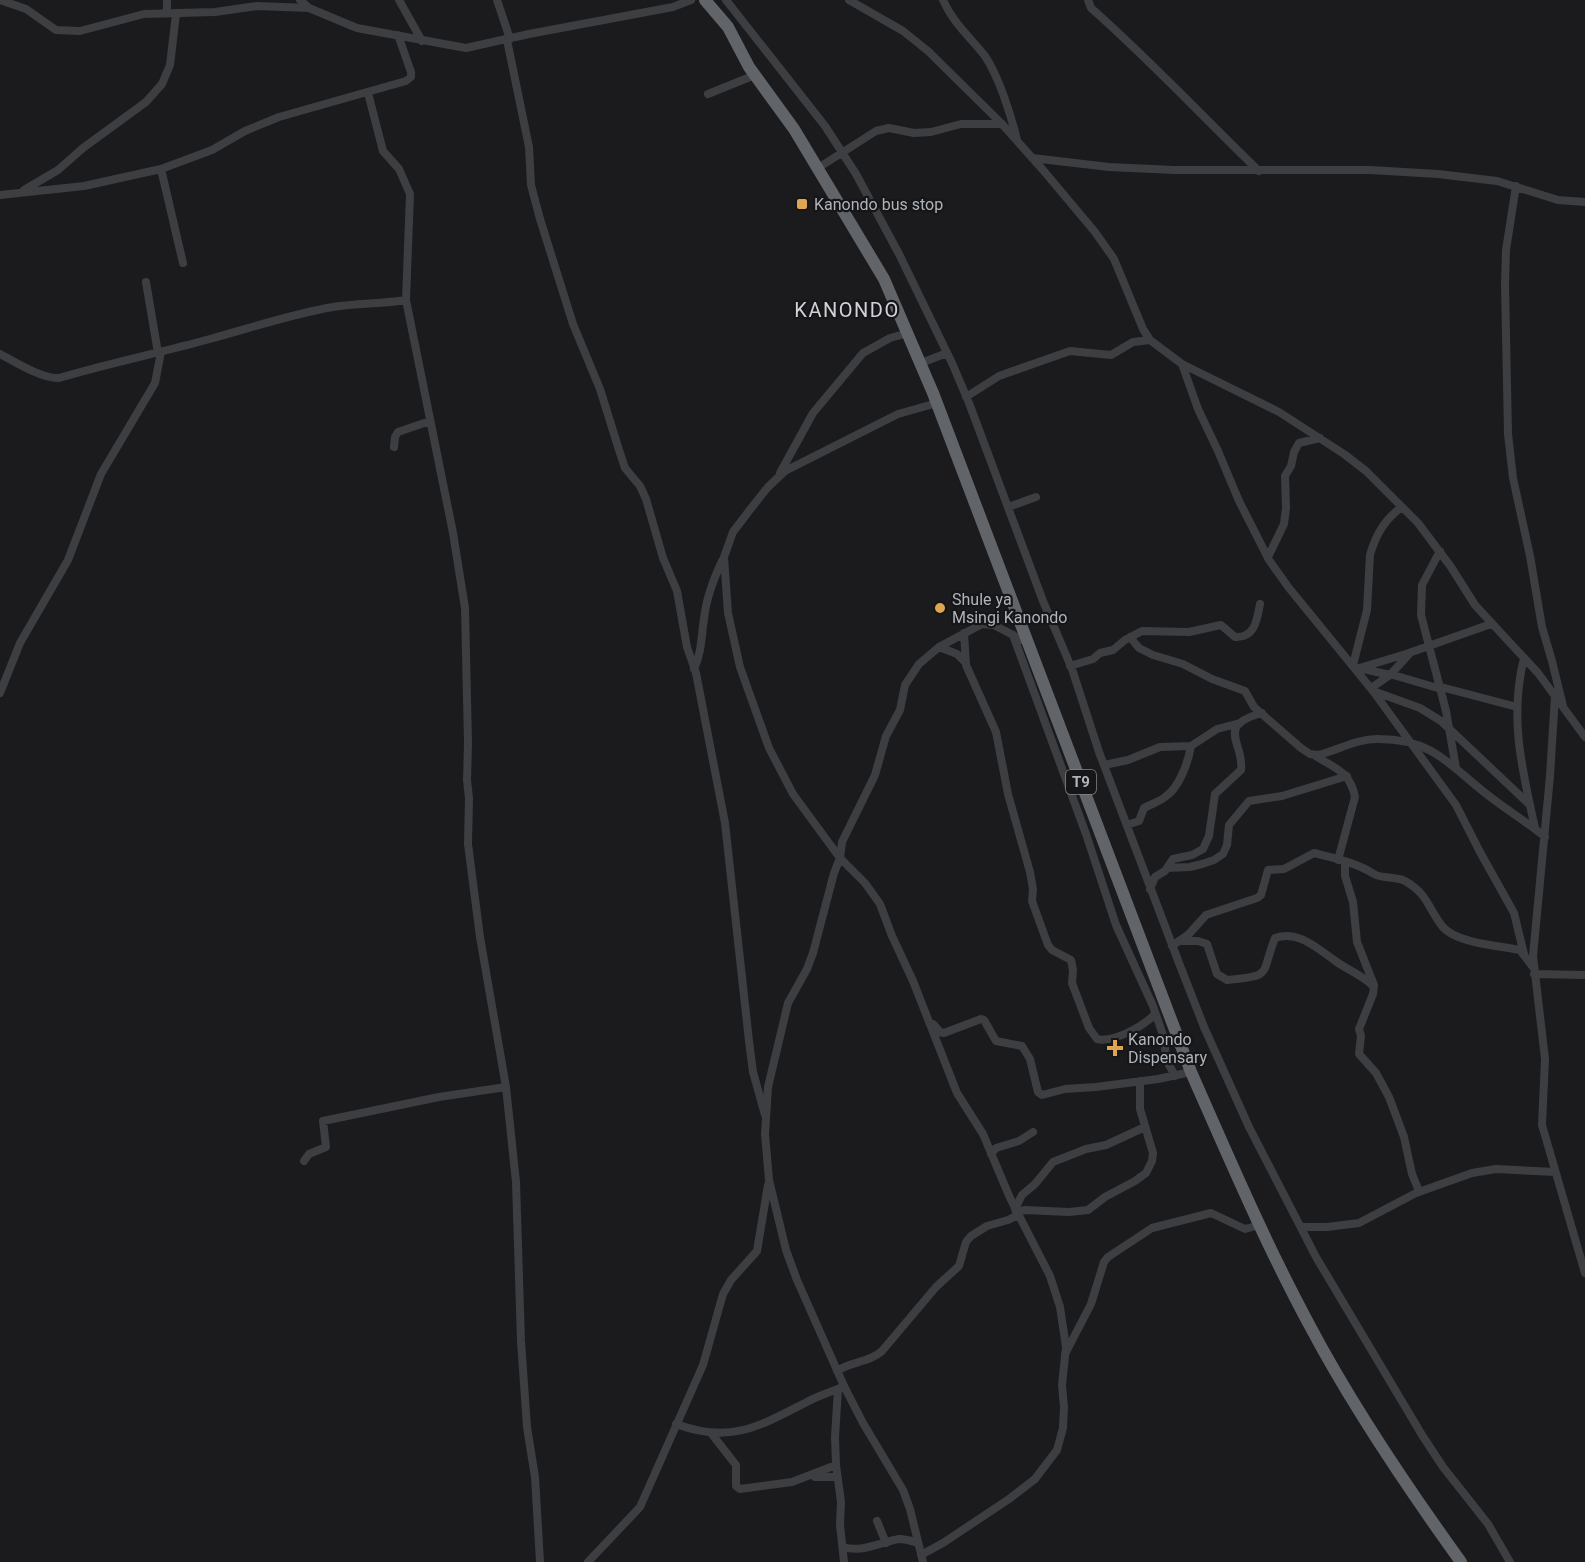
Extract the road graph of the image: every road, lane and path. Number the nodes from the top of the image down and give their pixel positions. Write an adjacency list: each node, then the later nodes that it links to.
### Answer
1 (0, 0): 13 (street)
2 (167, 0): 13 (street)
3 (300, 0): 12 (street)
4 (399, 0): 17 (street)
5 (497, 0): 16 (street)
6 (691, 0): 16 (street)
7 (705, 0): 18 (highway, T9)
8 (726, 0): 23 (street)
9 (849, 0): 21 (street)
10 (943, 0): 22 (street)
11 (1088, 0): 27 (street)
12 (309, 8): 14 (street); 15 (street)
13 (167, 14): 14 (street)
14 (176, 14): 29 (street)
15 (398, 35): 17 (street); 19 (street)
16 (508, 40): 17 (street); 67 (street)
17 (422, 41)
18 (755, 75): 20 (street); 25 (highway, T9)
19 (368, 93): 26 (street); 34 (street)
20 (708, 94)
21 (1002, 124): 22 (street); 23 (street)
22 (1018, 142): 24 (street)
23 (842, 153): 25 (street); 38 (street)
24 (1032, 158): 27 (street); 36 (street)
25 (818, 168): 35 (highway, T9)
26 (161, 169): 29 (street); 32 (street)
27 (1259, 171): 28 (street)
28 (1516, 186): 31 (street); 74 (street)
29 (21, 192): 30 (street)
30 (0, 195)
31 (1585, 202)
32 (183, 263)
33 (146, 282): 37 (street)
34 (406, 300): 37 (street); 44 (street)
35 (908, 333): 40 (highway, T9); 47 (street)
36 (1150, 340): 41 (street); 42 (street)
37 (160, 353): 39 (street); 71 (street)
38 (947, 353): 40 (street); 42 (street)
39 (0, 354)
40 (921, 363): 43 (highway, T9)
41 (1182, 364): 45 (street); 53 (street)
42 (966, 398): 49 (street)
43 (937, 402): 47 (street); 59 (highway, T9)
44 (430, 421): 46 (street); 103 (street)
45 (1320, 438): 50 (street); 53 (street)
46 (394, 447)
47 (778, 477): 52 (street)
48 (1036, 497): 49 (street)
49 (1008, 507): 65 (street)
50 (1402, 507): 51 (street); 66 (street)
51 (1440, 551): 55 (street); 60 (street)
52 (724, 556): 67 (street); 89 (street)
53 (1268, 556): 66 (street)
54 (1260, 604): 58 (street)
55 (1491, 624): 60 (street); 63 (street)
56 (964, 633): 57 (street); 61 (street); 64 (street)
57 (1013, 635): 59 (street); 98 (street)
58 (1130, 637): 65 (street); 75 (street)
59 (1028, 643): 100 (highway, T9)
60 (1428, 646): 62 (street); 69 (street)
61 (939, 647): 64 (street); 89 (street)
62 (1411, 652): 66 (street); 68 (street)
63 (1524, 658): 72 (street); 73 (street)
64 (966, 665): 98 (street)
65 (1070, 666): 82 (street)
66 (1356, 667): 68 (street); 70 (street)
67 (694, 669): 104 (street)
68 (1390, 674): 69 (street); 70 (street)
69 (1441, 688): 73 (street); 77 (street)
70 (1372, 689): 77 (street); 79 (street)
71 (0, 693)
72 (1555, 696): 74 (street); 88 (street)
73 (1517, 707): 85 (street)
74 (1564, 709): 78 (street)
75 (1262, 713): 76 (street); 81 (street)
76 (1240, 723): 80 (street); 91 (street)
77 (1450, 730): 83 (street); 85 (street)
78 (1585, 737)
79 (1409, 741): 81 (street); 83 (street); 94 (street)
80 (1191, 746): 82 (street); 86 (street)
81 (1314, 755): 84 (street)
82 (1104, 765): 86 (street)
83 (1456, 768): 87 (street)
84 (1347, 776): 90 (street); 91 (street)
85 (1530, 805): 87 (street)
86 (1127, 825): 92 (street)
87 (1535, 828): 88 (street)
88 (1545, 837): 95 (street)
89 (840, 858): 99 (street); 104 (street)
90 (1341, 861): 93 (street); 94 (street); 97 (street)
91 (1167, 868): 92 (street)
92 (1150, 889): 93 (street)
93 (1175, 943): 97 (street); 114 (street)
94 (1524, 954): 95 (street)
95 (1534, 971): 96 (street); 109 (street)
96 (1585, 975)
97 (1374, 988): 111 (street)
98 (1155, 1014): 101 (street)
99 (929, 1018): 102 (street); 107 (street)
100 (1191, 1072): 101 (street); 113 (highway, T9)
101 (1175, 1076): 102 (street)
102 (1140, 1081): 105 (street)
103 (506, 1087): 108 (street); 130 (street)
104 (765, 1115): 110 (street)
105 (1145, 1127): 112 (street); 112 (street)
106 (1033, 1132): 107 (street)
107 (991, 1155): 112 (street)
108 (304, 1161)
109 (1555, 1172): 111 (street); 115 (street)
110 (769, 1180): 117 (street); 119 (street)
111 (1419, 1191): 114 (street)
112 (1017, 1212): 116 (street); 117 (street)
113 (1260, 1225): 116 (street); 129 (highway, T9)
114 (1302, 1227): 133 (street)
115 (1585, 1273)
116 (1065, 1354): 128 (street)
117 (837, 1371): 118 (street)
118 (841, 1388): 120 (street); 121 (street); 126 (street)
119 (676, 1424): 120 (street); 131 (street)
120 (711, 1433): 122 (street)
121 (836, 1465): 122 (street); 123 (street)
122 (812, 1476): 123 (street)
123 (837, 1477): 127 (street)
124 (877, 1521): 125 (street)
125 (886, 1543): 126 (street); 127 (street)
126 (918, 1543): 128 (street)
127 (843, 1547): 132 (street)
128 (922, 1558)
129 (1458, 1560)
130 (540, 1562)
131 (588, 1562)
132 (844, 1562)
133 (1510, 1562)

